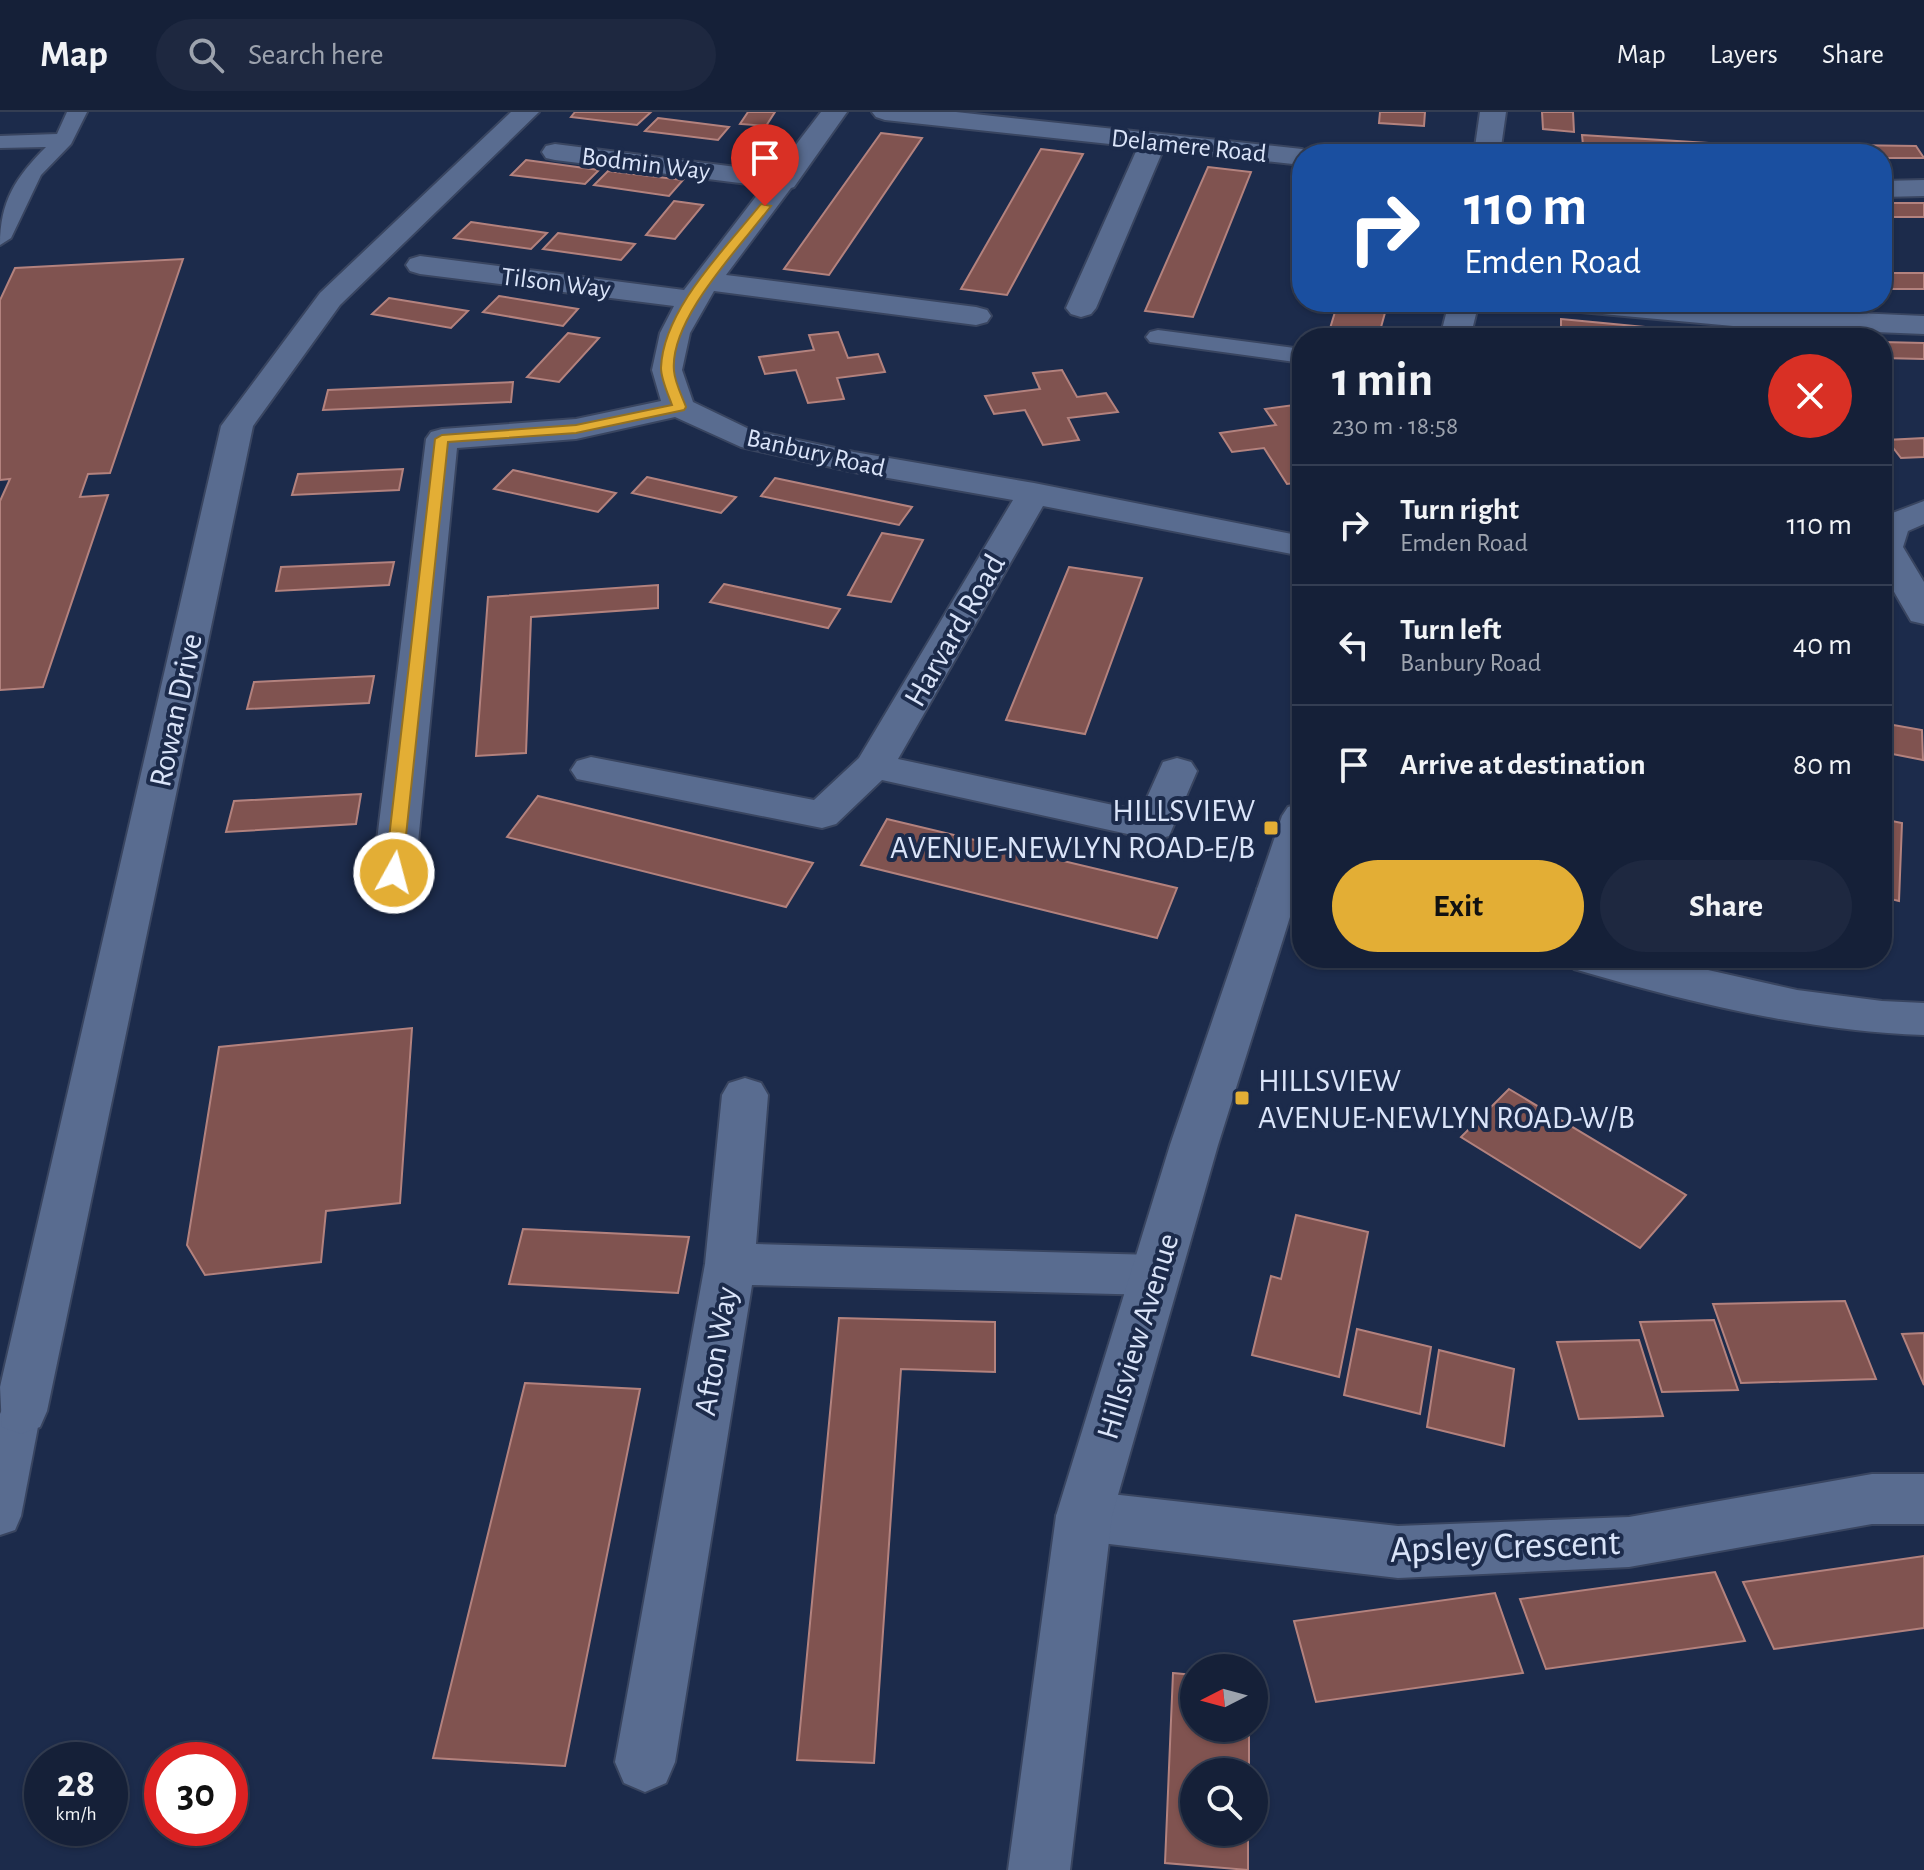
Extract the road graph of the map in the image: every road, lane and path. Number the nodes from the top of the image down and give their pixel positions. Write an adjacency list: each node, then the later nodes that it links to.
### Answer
1 (77, 112): 6 (lane)
2 (526, 112): 41 (street, Rowan Drive)
3 (834, 112): 12 (street)
4 (885, 112): 7 (street, Delamere Road)
5 (1493, 112): 9 (street)
6 (64, 140): 8 (lane); 15 (lane)
7 (1154, 141): 11 (street, Delamere Road); 18 (street)
8 (0, 142)
9 (1488, 144)
10 (555, 152): 12 (street, Bodmin Way)
11 (1292, 156)
12 (785, 181): 17 (street)
13 (1924, 188): 14 (street)
14 (1892, 189)
15 (0, 238)
16 (420, 265): 17 (street, Tilson Way)
17 (699, 291): 20 (street, Tilson Way); 24 (street)
18 (1081, 308)
19 (1679, 312): 21 (street)
20 (976, 316)
21 (1924, 325)
22 (1158, 337): 23 (lane)
23 (1292, 355)
24 (679, 407): 25 (street, Banbury Road); 34 (street)
25 (1034, 493): 28 (street, Banbury Road); 31 (street, Harvard Road)
26 (1924, 511): 27 (street)
27 (1892, 528)
28 (1292, 544)
29 (1892, 557): 30 (street)
30 (1924, 613)
31 (874, 766): 32 (street, Harvard Road); 33 (street)
32 (591, 770)
33 (1177, 771)
34 (394, 873)
35 (1290, 891): 40 (street, Hillsview Avenue)
36 (1633, 968): 37 (street)
37 (1924, 1019)
38 (745, 1095): 39 (street)
39 (730, 1264): 40 (street, Afton Way); 45 (street, Afton Way)
40 (1155, 1275): 44 (street, Hillsview Avenue)
41 (21, 1411): 43 (lane)
42 (1924, 1499): 44 (street, Apsley Crescent)
43 (0, 1516)
44 (1084, 1516): 46 (street, Hillsview Avenue)
45 (645, 1762)
46 (1039, 1870)

